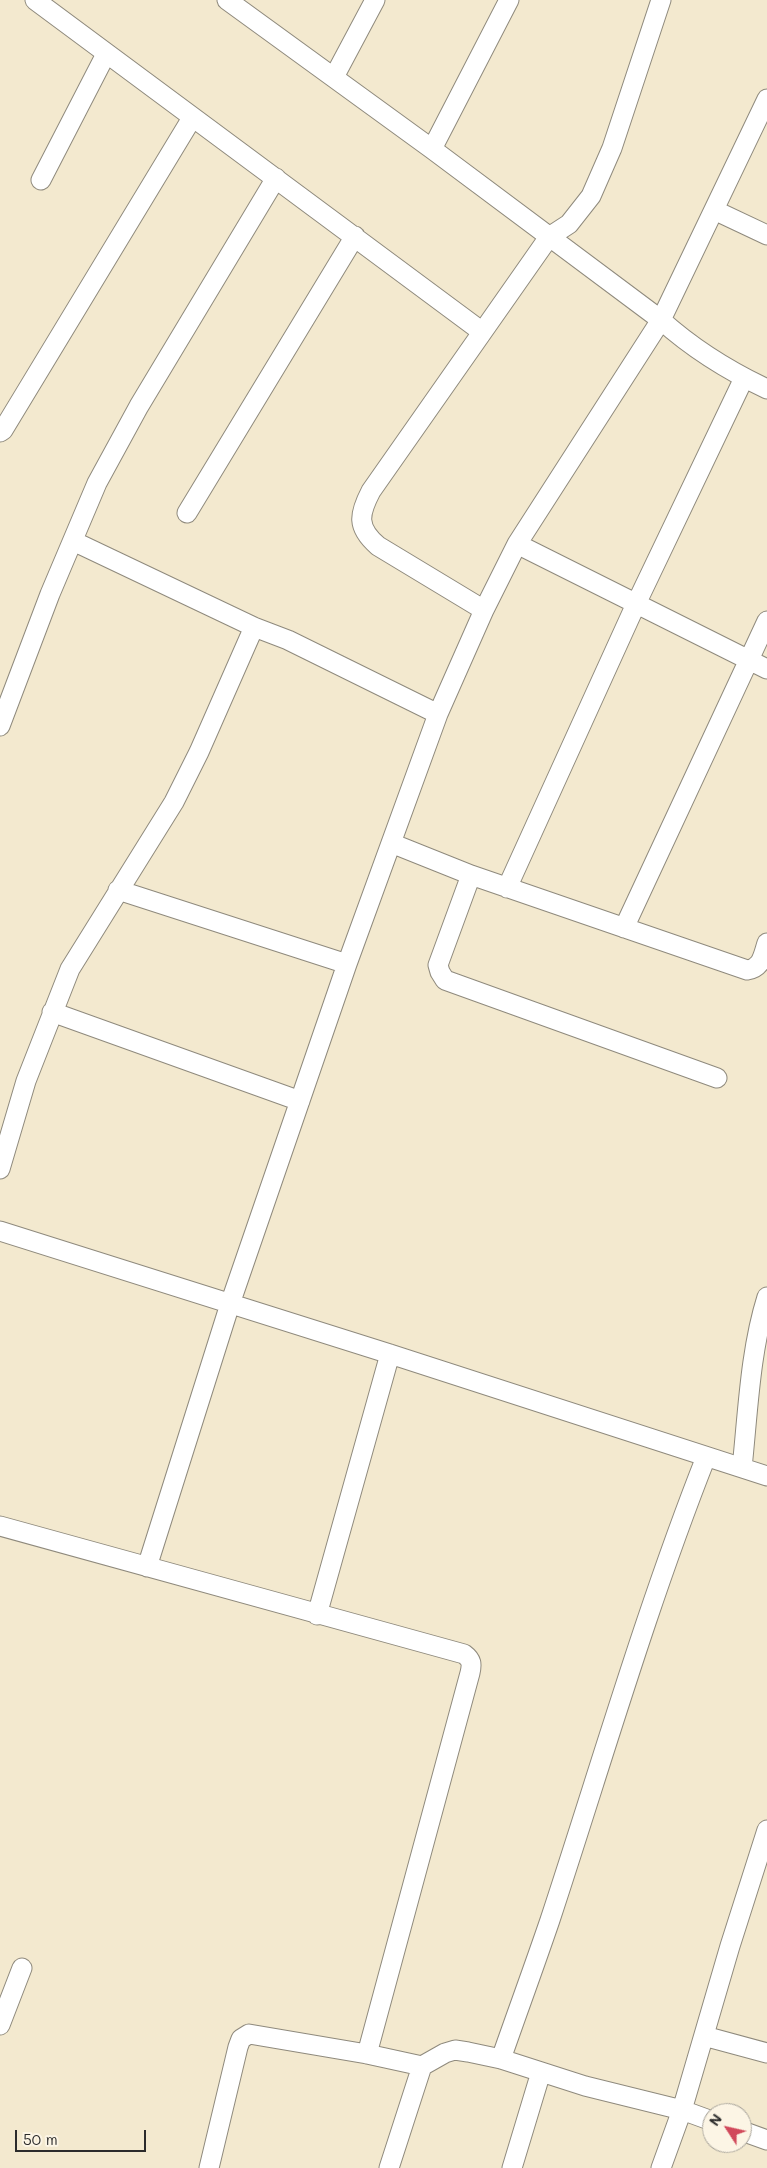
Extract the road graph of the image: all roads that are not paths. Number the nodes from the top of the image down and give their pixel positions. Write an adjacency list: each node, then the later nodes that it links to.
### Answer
1 (34, 0): 6 (street)
2 (226, 0): 7 (street)
3 (375, 0): 7 (street)
4 (509, 0): 10 (street)
5 (661, 0): 16 (street)
6 (106, 54): 9 (street); 12 (street)
7 (334, 77): 10 (street)
8 (767, 99): 13 (street)
9 (192, 118): 11 (street); 21 (street)
10 (432, 149): 16 (street)
11 (276, 178): 15 (street); 23 (street)
12 (41, 180)
13 (714, 210): 14 (street); 17 (street)
14 (767, 235)
15 (355, 236): 18 (street); 22 (street)
16 (549, 237): 17 (street); 18 (street)
17 (661, 320): 19 (street); 24 (street)
18 (482, 331): 26 (street)
19 (744, 378): 20 (street); 25 (street)
20 (767, 389)
21 (0, 432)
22 (187, 513)
23 (73, 541): 28 (street); 32 (street)
24 (517, 544): 25 (street); 26 (street)
25 (636, 604): 29 (street); 35 (street)
26 (484, 610): 31 (street)
27 (767, 621): 29 (street)
28 (254, 627): 31 (street); 36 (street)
29 (749, 661): 30 (street); 37 (street)
30 (767, 669)
31 (438, 714): 33 (street)
32 (0, 726)
33 (391, 843): 34 (street); 39 (street)
34 (471, 875): 35 (street); 41 (street)
35 (507, 888): 37 (street)
36 (118, 890): 39 (street); 40 (street)
37 (624, 928): 38 (street)
38 (767, 943)
39 (348, 964): 42 (street)
40 (52, 1012): 42 (street); 43 (street)
41 (717, 1078)
42 (300, 1101): 46 (street)
43 (0, 1169)
44 (0, 1231): 46 (street)
45 (767, 1297): 49 (street)
46 (230, 1304): 47 (street); 52 (street)
47 (390, 1354): 48 (street); 53 (street)
48 (706, 1457): 49 (street); 60 (street)
49 (742, 1468): 50 (street)
50 (767, 1476)
51 (0, 1526): 52 (street)
52 (147, 1567): 53 (street)
53 (317, 1615): 59 (street)
54 (767, 1830): 57 (street)
55 (22, 1968): 56 (street)
56 (1, 2019)
57 (704, 2036): 58 (street); 63 (street)
58 (767, 2053)
59 (367, 2054): 61 (street); 67 (street)
60 (501, 2059): 61 (street); 62 (street)
61 (422, 2066): 68 (street)
62 (541, 2072): 63 (street); 69 (street)
63 (682, 2110): 64 (street); 70 (street)
64 (702, 2117)
65 (752, 2135): 66 (street)
66 (767, 2140)
67 (209, 2168)
68 (389, 2168)
69 (512, 2168)
70 (661, 2168)

